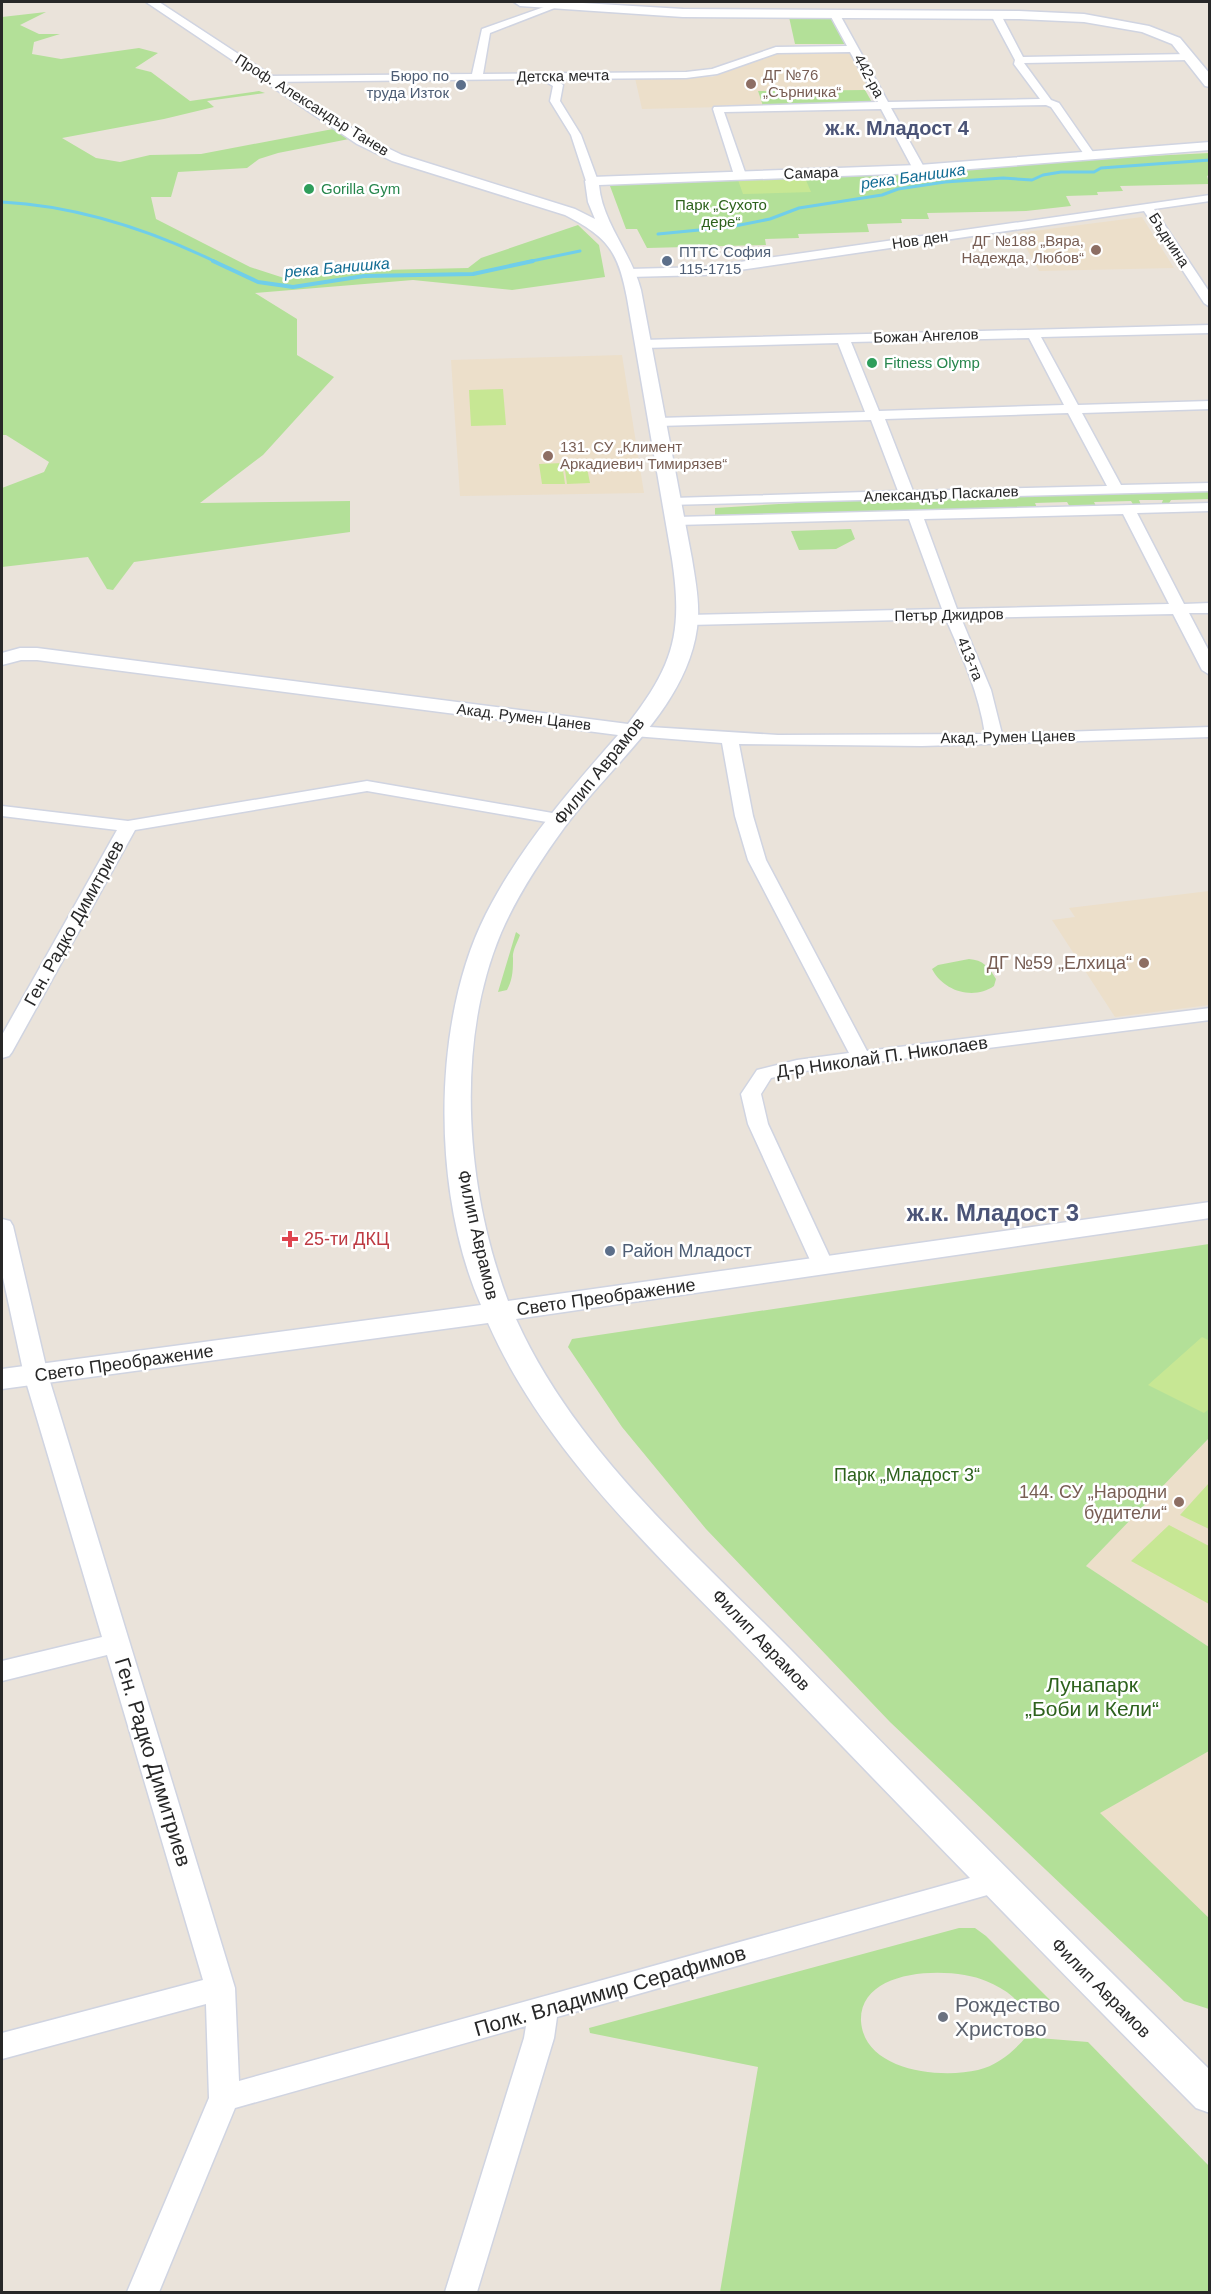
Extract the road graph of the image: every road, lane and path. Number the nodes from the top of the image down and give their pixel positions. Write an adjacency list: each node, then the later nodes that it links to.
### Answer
1 (152, 2): 13 (street, Проф. Александър Танев)
2 (520, 2): 4 (street)
3 (735, 2): 5 (street)
4 (561, 3): 5 (street); 12 (street)
5 (707, 14): 6 (street)
6 (835, 15): 7 (street); 8 (street, 442-ра)
7 (996, 15): 9 (street); 10 (street)
8 (855, 49): 11 (street, Детска мечта); 16 (street, 442-ра)
9 (1189, 57): 10 (street); 14 (street)
10 (1020, 60): 15 (street)
11 (542, 76): 12 (street, Детска мечта); 21 (street)
12 (477, 77): 13 (street, Детска мечта)
13 (267, 79): 25 (street, Проф. Александър Танев)
14 (1209, 83)
15 (1047, 102): 16 (street); 18 (street)
16 (885, 106): 19 (street, 442-ра); 20 (street)
17 (1209, 146): 18 (street, Самара)
18 (1090, 155): 19 (street, Самара)
19 (919, 169): 20 (street, Самара)
20 (740, 175): 21 (street, Самара)
21 (592, 181): 24 (street, Филип Аврамов)
22 (1209, 198): 23 (street, Нов ден)
23 (1147, 207): 27 (street, Нов ден); 28 (street, Бъднина)
24 (599, 209): 25 (street); 26 (street, Филип Аврамов)
25 (570, 212): 26 (street, Проф. Александър Танев)
26 (615, 240): 27 (street, Филип Аврамов)
27 (629, 273): 32 (street, Филип Аврамов)
28 (1209, 303)
29 (1209, 329): 30 (street, Божан Ангелов)
30 (1033, 334): 31 (street, Божан Ангелов); 34 (street)
31 (843, 339): 32 (street, Божан Ангелов); 35 (street)
32 (643, 344): 36 (street, Филип Аврамов)
33 (1209, 405): 34 (street)
34 (1073, 409): 35 (street); 38 (street)
35 (874, 414): 36 (street); 39 (street)
36 (658, 422): 42 (street, Филип Аврамов)
37 (1209, 487): 38 (street, Александър Паскалев)
38 (1116, 490): 39 (street, Александър Паскалев)
39 (907, 495): 42 (street, Александър Паскалев)
40 (1209, 507): 41 (street, Александър Паскалев)
41 (1128, 509): 43 (street, Александър Паскалев); 45 (street)
42 (674, 511): 43 (street, Александър Паскалев); 47 (street, Филип Аврамов)
43 (915, 514): 46 (street, 413-та)
44 (1209, 608): 45 (street, Петър Джидров)
45 (1179, 609): 46 (street, Петър Джидров); 49 (street)
46 (951, 615): 47 (street, Петър Джидров); 52 (street, 413-та)
47 (688, 620): 50 (street, Филип Аврамов)
48 (11, 657): 50 (street, Акад. Румен Цанев)
49 (1209, 670)
50 (634, 731): 53 (street, Акад. Румен Цанев); 55 (street, Филип Аврамов)
51 (1209, 732): 52 (street, Акад. Румен Цанев)
52 (994, 738): 53 (street, Акад. Румен Цанев)
53 (730, 739): 59 (street)
54 (2, 811): 56 (street)
55 (558, 819): 56 (street); 64 (street, Филип Аврамов)
56 (128, 826): 58 (street, Ген. Радко Димитриев)
57 (1209, 1014): 59 (street, Д-р Николай П. Николаев)
58 (2, 1052)
59 (861, 1058): 63 (street, Д-р Николай П. Николаев)
60 (1209, 1210): 63 (street, Свето Преображение)
61 (2, 1226): 62 (street, Ген. Радко Димитриев)
62 (6, 1262): 65 (street, Ген. Радко Димитриев)
63 (823, 1266): 64 (street, Свето Преображение)
64 (497, 1313): 65 (street, Свето Преображение); 69 (street, Филип Аврамов)
65 (36, 1375): 66 (street, Свето Преображение); 67 (street, Ген. Радко Димитриев)
66 (2, 1379)
67 (117, 1643): 68 (street); 70 (street, Ген. Радко Димитриев)
68 (2, 1671)
69 (995, 1882): 71 (street, Полк. Владимир Серафимов); 73 (street, Филип Аврамов)
70 (220, 1988): 72 (street); 74 (street, Ген. Радко Димитриев)
71 (543, 2009): 74 (street, Полк. Владимир Серафимов); 76 (street)
72 (2, 2046)
73 (1209, 2096)
74 (224, 2098): 75 (street, Ген. Радко Димитриев)
75 (143, 2292)
76 (461, 2292)

